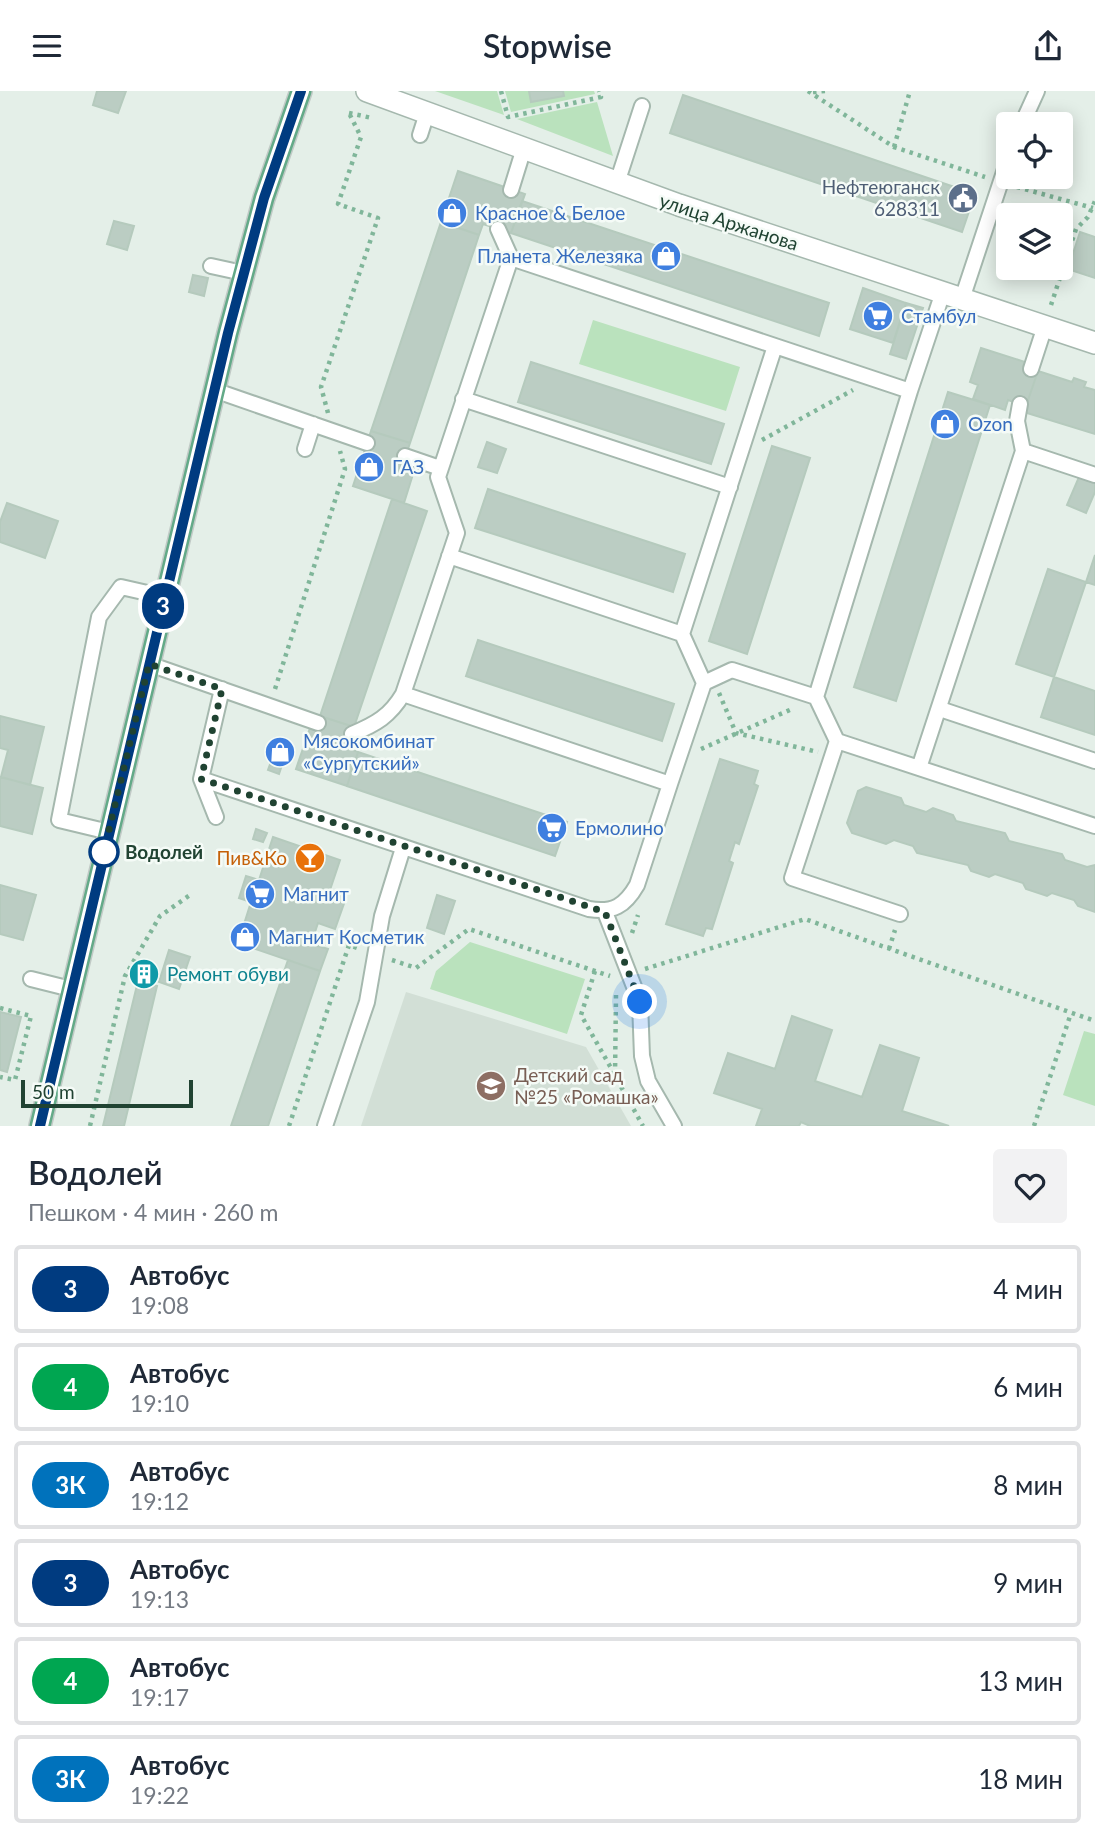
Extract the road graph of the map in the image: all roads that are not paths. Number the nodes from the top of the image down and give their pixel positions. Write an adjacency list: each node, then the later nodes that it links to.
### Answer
1 (301, 91): 15 (main road)
2 (367, 91): 6 (street, улица Аржанова)
3 (1037, 91): 5 (lane)
4 (642, 106): 9 (lane)
5 (1027, 112)
6 (427, 113): 7 (lane); 8 (street, улица Аржанова)
7 (420, 135)
8 (524, 148): 9 (street, улица Аржанова); 11 (lane)
9 (617, 183): 16 (street, улица Аржанова)
10 (998, 189): 16 (lane)
11 (511, 190)
12 (498, 229): 13 (lane)
13 (511, 258): 19 (lane); 23 (lane)
14 (211, 266): 15 (lane)
15 (243, 273): 21 (main road)
16 (952, 296): 17 (street, улица Аржанова); 22 (lane)
17 (1045, 326): 18 (street, улица Аржанова); 20 (lane)
18 (1095, 343)
19 (775, 346): 22 (lane); 32 (lane)
20 (1031, 369)
21 (214, 390): 25 (lane); 34 (main road)
22 (910, 391): 40 (lane)
23 (463, 400): 30 (lane); 32 (lane)
24 (1020, 404): 28 (lane)
25 (313, 425): 26 (lane); 27 (lane)
26 (367, 443)
27 (305, 449)
28 (1023, 451): 31 (lane); 41 (lane)
29 (405, 456): 30 (lane)
30 (440, 468): 33 (lane)
31 (1095, 475)
32 (730, 487): 35 (lane)
33 (449, 556): 35 (lane); 39 (lane)
34 (165, 597): 36 (main road); 51 (lane)
35 (682, 634): 37 (lane)
36 (149, 664): 38 (lane); 51 (main road)
37 (708, 681): 40 (lane); 48 (lane)
38 (222, 689): 42 (lane); 47 (lane)
39 (403, 694): 43 (lane); 48 (lane)
40 (816, 697): 44 (lane)
41 (940, 709): 45 (lane); 46 (lane)
42 (318, 723)
43 (352, 734)
44 (837, 741): 46 (lane); 54 (lane)
45 (1095, 761)
46 (919, 768): 50 (lane)
47 (201, 779): 49 (lane); 52 (lane)
48 (670, 784): 53 (lane)
49 (216, 817)
50 (1095, 826)
51 (109, 832): 56 (main road)
52 (403, 848): 53 (lane); 58 (lane)
53 (605, 912): 59 (lane)
54 (900, 914)
55 (31, 979): 56 (lane)
56 (71, 989): 57 (main road)
57 (40, 1126)
58 (325, 1126)
59 (674, 1126)

